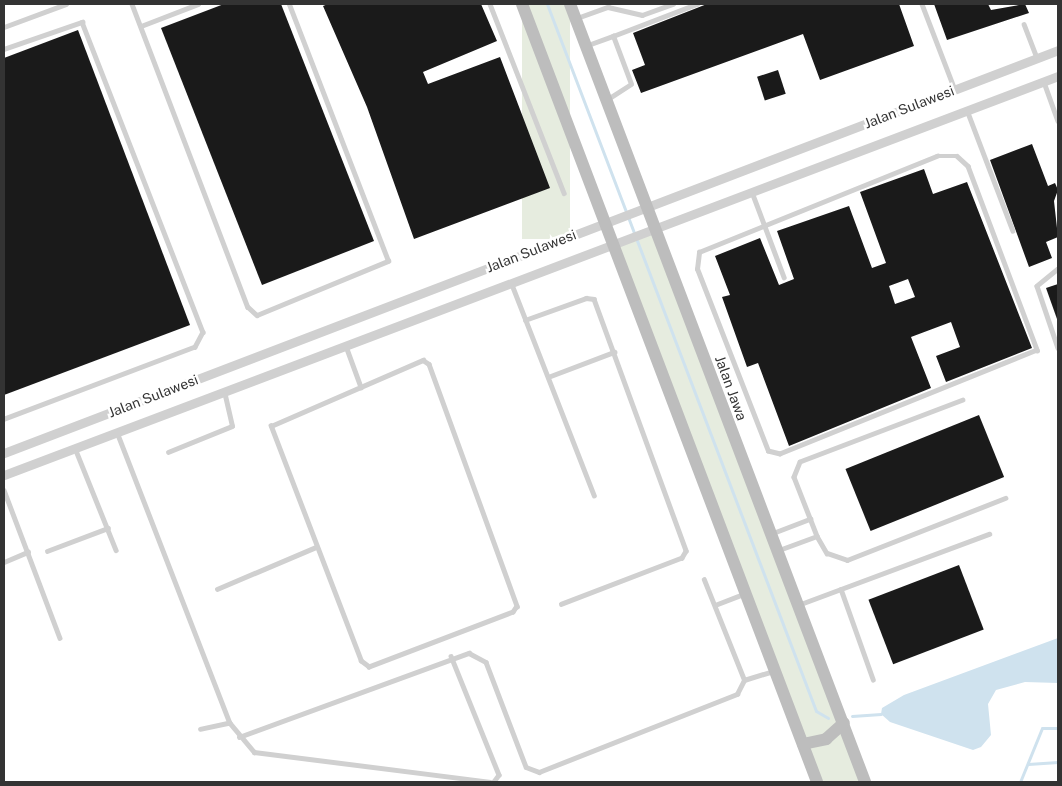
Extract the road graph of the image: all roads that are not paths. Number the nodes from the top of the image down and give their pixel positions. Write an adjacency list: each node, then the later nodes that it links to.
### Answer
1 (66, 4): 14 (lane)
2 (132, 4): 13 (lane)
3 (198, 4): 13 (lane)
4 (289, 4): 13 (lane)
5 (490, 4): 28 (lane)
6 (522, 4): 30 (street)
7 (570, 4): 11 (street, Jalan Jawa)
8 (673, 4): 11 (lane)
9 (697, 4): 15 (lane)
10 (922, 4): 22 (lane)
11 (576, 18): 16 (street, Jalan Jawa)
12 (1024, 24): 19 (lane)
13 (141, 26)
14 (4, 27)
15 (613, 36): 16 (lane); 23 (lane)
16 (586, 46): 23 (street, Jalan Jawa)
17 (4, 49): 46 (lane)
18 (1058, 50): 19 (street, Jalan Sulawesi)
19 (1037, 58): 22 (street, Jalan Sulawesi)
20 (1058, 76): 21 (street, Jalan Sulawesi)
21 (1044, 81): 24 (street, Jalan Sulawesi); 25 (lane)
22 (954, 90): 29 (street, Jalan Sulawesi)
23 (607, 100): 29 (street, Jalan Jawa)
24 (967, 110): 27 (street, Jalan Sulawesi); 33 (lane)
25 (1057, 114): 26 (lane)
26 (1058, 121)
27 (752, 192): 31 (lane); 32 (street, Jalan Sulawesi)
28 (564, 193)
29 (643, 208): 30 (street, Jalan Sulawesi); 32 (street, Jalan Jawa)
30 (610, 221): 34 (street); 50 (street, Jalan Sulawesi)
31 (765, 224): 31 (lane); 36 (lane)
32 (651, 229): 34 (street, Jalan Sulawesi); 57 (street, Jalan Jawa)
33 (1013, 231)
34 (617, 242): 37 (street, Jalan Sulawesi); 69 (street)
35 (1058, 269): 40 (lane)
36 (784, 277)
37 (511, 282): 38 (lane); 39 (street, Jalan Sulawesi)
38 (525, 320): 41 (lane); 42 (lane)
39 (346, 345): 43 (lane); 44 (street, Jalan Sulawesi)
40 (1058, 348)
41 (614, 352): 42 (lane); 70 (lane)
42 (548, 378): 53 (lane)
43 (361, 386): 60 (lane); 60 (lane)
44 (224, 391): 47 (street, Jalan Sulawesi); 49 (lane)
45 (963, 400): 55 (lane)
46 (4, 419)
47 (117, 432): 48 (street, Jalan Sulawesi); 78 (lane)
48 (76, 448): 51 (street, Jalan Sulawesi); 56 (lane)
49 (168, 452)
50 (4, 453)
51 (4, 475)
52 (4, 490): 64 (lane)
53 (594, 495)
54 (1005, 498): 59 (lane)
55 (810, 519): 57 (lane); 59 (lane)
56 (108, 528): 61 (lane); 62 (lane)
57 (769, 534): 63 (street, Jalan Jawa)
58 (989, 534): 68 (lane)
59 (817, 536): 63 (lane)
60 (316, 547): 67 (lane)
61 (116, 550)
62 (47, 551)
63 (775, 551): 72 (street, Jalan Jawa)
64 (28, 552): 65 (lane); 73 (lane)
65 (4, 562)
66 (704, 580): 71 (lane)
67 (216, 588)
68 (841, 589): 72 (lane); 76 (lane)
69 (745, 594): 71 (lane); 75 (street)
70 (562, 604)
71 (715, 605): 77 (lane)
72 (796, 606): 79 (street, Jalan Jawa)
73 (60, 638)
74 (451, 656): 77 (lane); 81 (lane); 84 (lane)
75 (774, 671): 77 (lane); 82 (street)
76 (874, 679)
77 (744, 680)
78 (230, 723): 80 (lane); 81 (lane)
79 (844, 724): 82 (street); 86 (street, Jalan Jawa)
80 (201, 729)
81 (239, 737): 83 (lane)
82 (803, 744): 85 (street)
83 (490, 782)
84 (494, 782)
85 (817, 782)
86 (865, 782)

